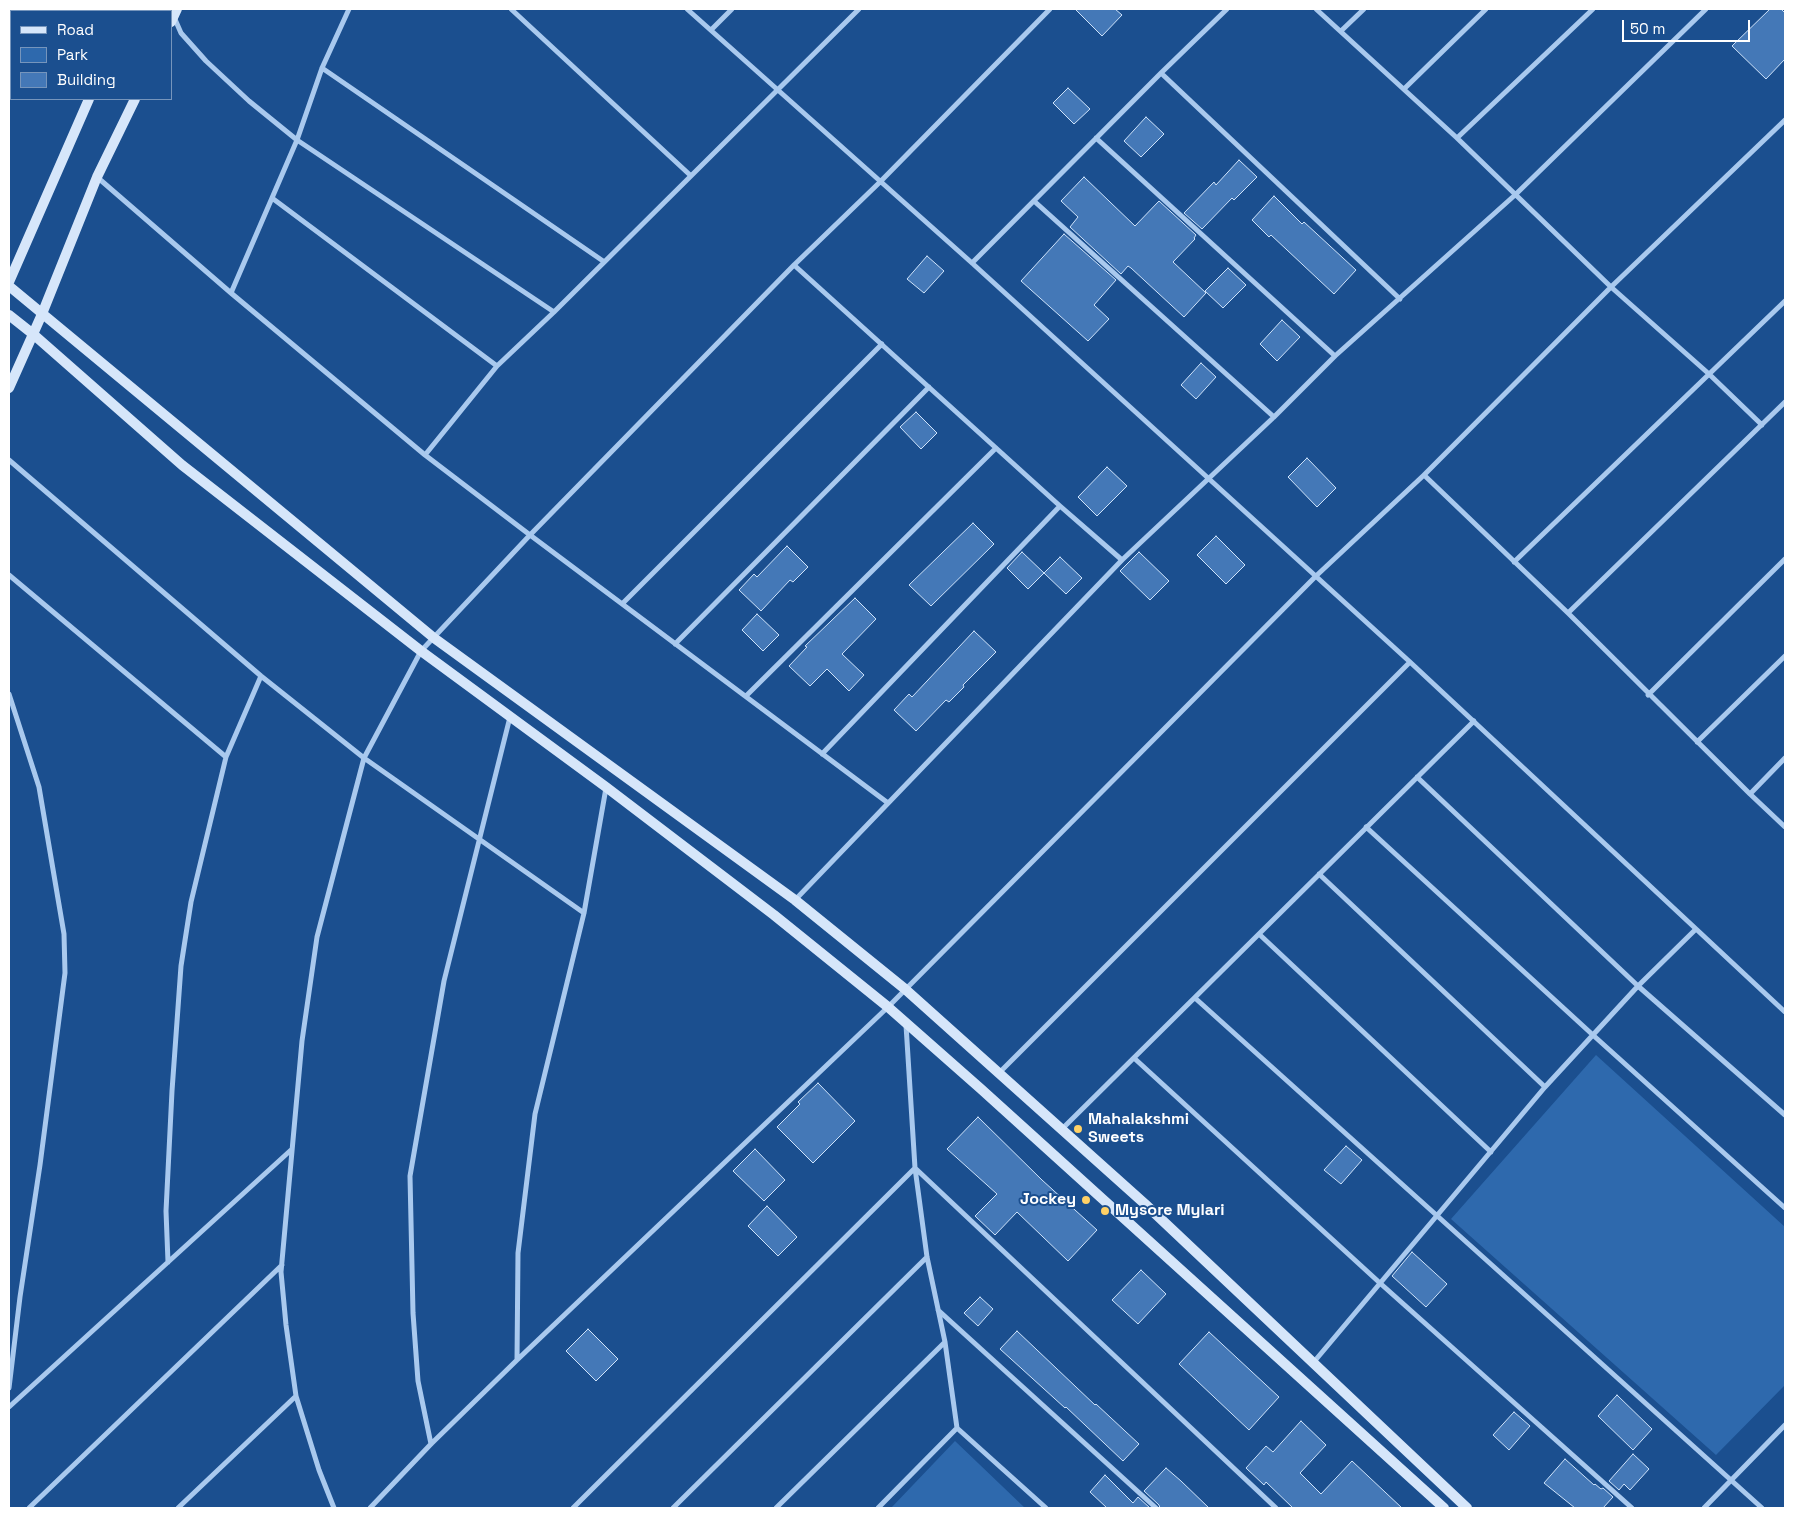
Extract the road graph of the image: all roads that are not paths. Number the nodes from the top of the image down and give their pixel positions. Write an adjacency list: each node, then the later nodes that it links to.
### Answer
1 (349, 9): 16 (street)
2 (511, 9): 26 (street)
3 (687, 9): 14 (street)
4 (732, 9): 14 (street)
5 (859, 9): 18 (street)
6 (1050, 9): 28 (street)
7 (1227, 9): 17 (street)
8 (1316, 9): 15 (street)
9 (1364, 9): 15 (street)
10 (1486, 9): 19 (street)
11 (1593, 9): 24 (street)
12 (1706, 9): 29 (street)
13 (172, 15): 25 (street)
14 (710, 30): 18 (street)
15 (1341, 31): 19 (street)
16 (322, 68): 25 (street); 32 (street)
17 (1161, 73): 23 (street); 38 (street)
18 (777, 89): 26 (street); 28 (street)
19 (1404, 89): 24 (street)
20 (89, 100): 35 (street)
21 (135, 100): 27 (street)
22 (1785, 120): 36 (street)
23 (1096, 138): 31 (street); 45 (street)
24 (1457, 138): 29 (street)
25 (297, 140): 30 (street); 40 (street)
26 (690, 175): 32 (street)
27 (97, 177): 37 (street); 42 (street)
28 (880, 182): 33 (street); 34 (street)
29 (1515, 195): 36 (street); 38 (street)
30 (272, 198): 37 (street); 46 (street)
31 (1034, 201): 33 (street); 51 (street)
32 (603, 261): 40 (street)
33 (972, 263): 57 (street)
34 (794, 265): 44 (street); 59 (street)
35 (9, 284): 42 (street)
36 (1611, 287): 47 (street); 56 (street)
37 (232, 293): 54 (street)
38 (1400, 299): 45 (street)
39 (1785, 301): 47 (street)
40 (554, 312): 46 (street)
41 (9, 314): 43 (street)
42 (42, 314): 43 (street); 67 (street)
43 (33, 334): 49 (street); 69 (street)
44 (882, 344): 48 (street); 65 (street)
45 (1335, 356): 51 (street)
46 (497, 366): 54 (street)
47 (1709, 374): 52 (street); 62 (street)
48 (929, 387): 53 (street); 68 (street)
49 (9, 388)
50 (1785, 402): 52 (street)
51 (1274, 417): 57 (street)
52 (1762, 424): 66 (street)
53 (996, 448): 58 (street); 75 (street)
54 (425, 455): 59 (street)
55 (9, 460): 72 (street)
56 (1424, 475): 62 (street); 64 (street)
57 (1209, 478): 61 (street); 64 (street)
58 (1060, 506): 61 (street); 79 (street)
59 (530, 535): 65 (street); 67 (street)
60 (1785, 559): 74 (street)
61 (1122, 560): 86 (street)
62 (1514, 562): 66 (street)
63 (9, 575): 80 (street)
64 (1316, 576): 71 (street); 96 (street)
65 (622, 603): 68 (street)
66 (1568, 613): 74 (street)
67 (434, 638): 69 (street); 91 (street)
68 (675, 644): 75 (street)
69 (421, 651): 76 (street); 81 (street)
70 (1785, 656): 78 (street)
71 (1410, 662): 77 (street); 103 (street)
72 (261, 676): 80 (street); 81 (street)
73 (9, 694): 120 (street)
74 (1648, 694): 78 (street)
75 (746, 696): 79 (street)
76 (510, 716): 84 (street); 89 (street)
77 (1474, 721): 83 (street); 93 (street)
78 (1697, 742): 85 (street)
79 (822, 754): 86 (street)
80 (226, 757): 113 (street)
81 (364, 758): 89 (street); 107 (street)
82 (1785, 758): 85 (street)
83 (1417, 777): 87 (street); 95 (street)
84 (606, 787): 92 (street); 98 (street)
85 (1750, 794): 88 (street)
86 (888, 803): 91 (street)
87 (1366, 827): 90 (street); 101 (street)
88 (1785, 827)
89 (479, 840): 92 (street); 125 (street)
90 (1319, 874): 94 (street); 104 (street)
91 (795, 900): 96 (street)
92 (584, 913): 118 (street)
93 (1696, 929): 95 (street); 99 (street)
94 (1259, 934): 97 (street); 108 (street)
95 (1638, 986): 101 (street); 105 (street)
96 (905, 989): 98 (street); 103 (street)
97 (1195, 998): 102 (street); 111 (street)
98 (888, 1007): 100 (street); 118 (street)
99 (1785, 1012)
100 (906, 1023): 109 (street); 138 (street)
101 (1594, 1036): 104 (street); 110 (street)
102 (1134, 1058): 106 (street); 115 (street)
103 (999, 1073): 106 (street)
104 (1545, 1087): 108 (street)
105 (1785, 1115)
106 (1061, 1129): 119 (street)
107 (291, 1150): 113 (street); 114 (street)
108 (1491, 1152): 111 (street)
109 (915, 1168): 112 (street); 131 (street); 137 (street)
110 (1785, 1208)
111 (1438, 1216): 115 (street); 126 (street)
112 (927, 1257): 116 (street); 132 (street)
113 (168, 1262): 122 (street)
114 (282, 1265): 121 (street); 127 (street)
115 (1381, 1284): 119 (street); 140 (street)
116 (938, 1310): 117 (street); 136 (street)
117 (945, 1342): 124 (street); 133 (street)
118 (517, 1360): 125 (street)
119 (1313, 1364): 139 (street)
120 (9, 1388)
121 (296, 1396): 128 (street); 129 (street)
122 (9, 1407)
123 (1785, 1425): 126 (street)
124 (957, 1428): 134 (street); 135 (street)
125 (431, 1444): 130 (street)
126 (1733, 1480): 141 (street); 142 (street)
127 (29, 1508)
128 (178, 1508)
129 (334, 1508)
130 (370, 1508)
131 (573, 1508)
132 (673, 1508)
133 (776, 1508)
134 (878, 1508)
135 (1046, 1508)
136 (1156, 1508)
137 (1276, 1508)
138 (1444, 1508)
139 (1467, 1508)
140 (1632, 1508)
141 (1704, 1508)
142 (1762, 1508)

